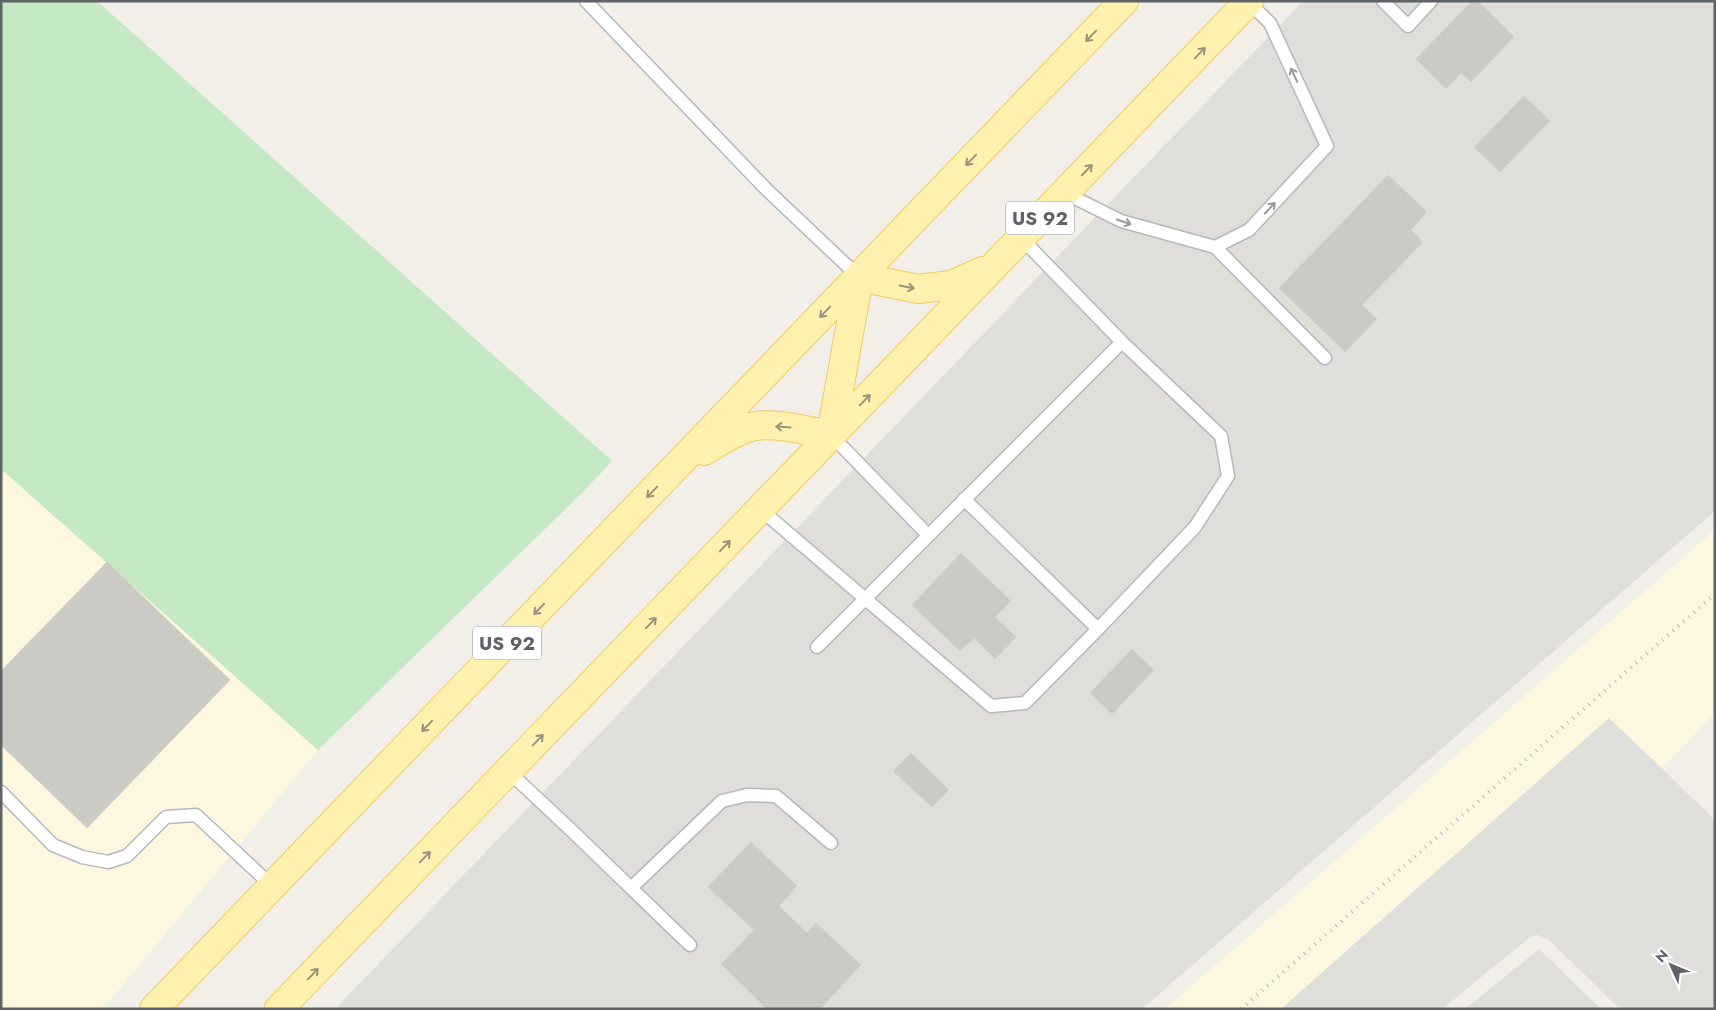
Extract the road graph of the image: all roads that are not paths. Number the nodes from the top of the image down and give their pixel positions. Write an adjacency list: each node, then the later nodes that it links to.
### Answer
1 (586, 1): 10 (lane)
2 (1124, 1): 10 (main road, US 92, one-way to 10)
3 (1383, 1): 4 (lane)
4 (1431, 1)
5 (1249, 2): 6 (main road, US 92, one-way to 5); 8 (lane, one-way to 5)
6 (1065, 192): 7 (main road, US 92); 8 (lane, one-way to 8)
7 (1021, 238): 9 (main road, US 92); 11 (lane)
8 (1215, 247): 12 (lane)
9 (995, 265): 10 (main road, one-way to 9); 13 (main road, US 92, one-way to 9)
10 (859, 277): 13 (main road); 14 (main road, US 92, one-way to 14)
11 (1122, 342): 15 (lane); 19 (lane)
12 (1326, 358)
13 (831, 435): 14 (main road, one-way to 14); 16 (main road, US 92); 17 (lane)
14 (675, 468): 24 (main road, US 92, one-way to 24)
15 (964, 499): 17 (lane); 19 (lane)
16 (760, 509): 18 (lane); 21 (main road, US 92, one-way to 16)
17 (928, 535): 18 (lane)
18 (865, 598): 19 (lane); 20 (lane)
19 (1098, 629)
20 (817, 647)
21 (508, 771): 25 (lane); 28 (main road, US 92, one-way to 21)
22 (1, 792): 24 (lane)
23 (832, 843): 25 (lane)
24 (272, 886): 27 (main road, US 92)
25 (631, 888): 26 (lane)
26 (690, 945)
27 (154, 1009)
28 (279, 1009)

